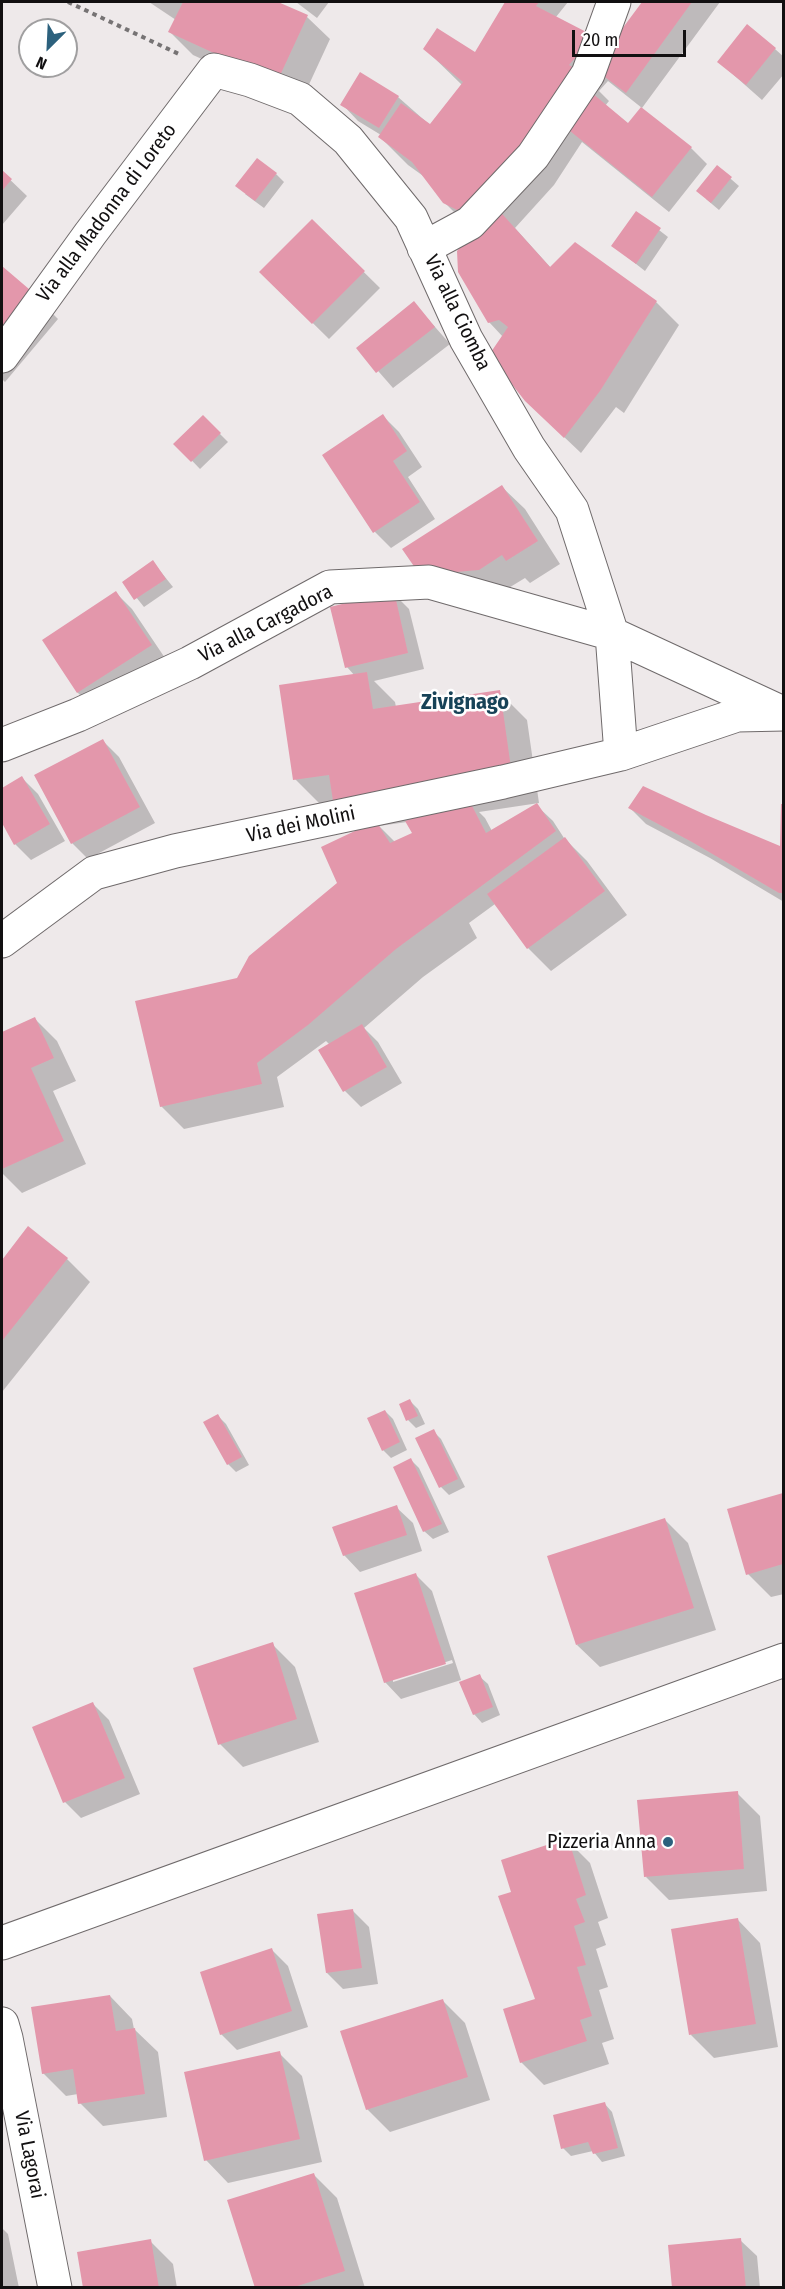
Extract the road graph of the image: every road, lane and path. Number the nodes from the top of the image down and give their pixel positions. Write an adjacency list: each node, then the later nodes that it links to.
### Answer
1 (68, 2): 3 (path)
2 (614, 2): 4 (street)
3 (214, 70): 4 (street, Via alla Ciomba); 5 (street, Via alla Madonna di Loreto)
4 (424, 248): 6 (street, Via alla Ciomba)
5 (2, 356)
6 (612, 634): 7 (street, Via alla Cargadora); 8 (street, Via alla Cargadora); 9 (street, Via alla Ciomba)
7 (783, 714): 9 (street, Via dei Molini)
8 (2, 745)
9 (621, 754): 10 (street, Via dei Molini)
10 (2, 941)
11 (783, 1659): 12 (street)
12 (2, 1943)
13 (2, 2024): 14 (street, Via Lagorai)
14 (55, 2288)

